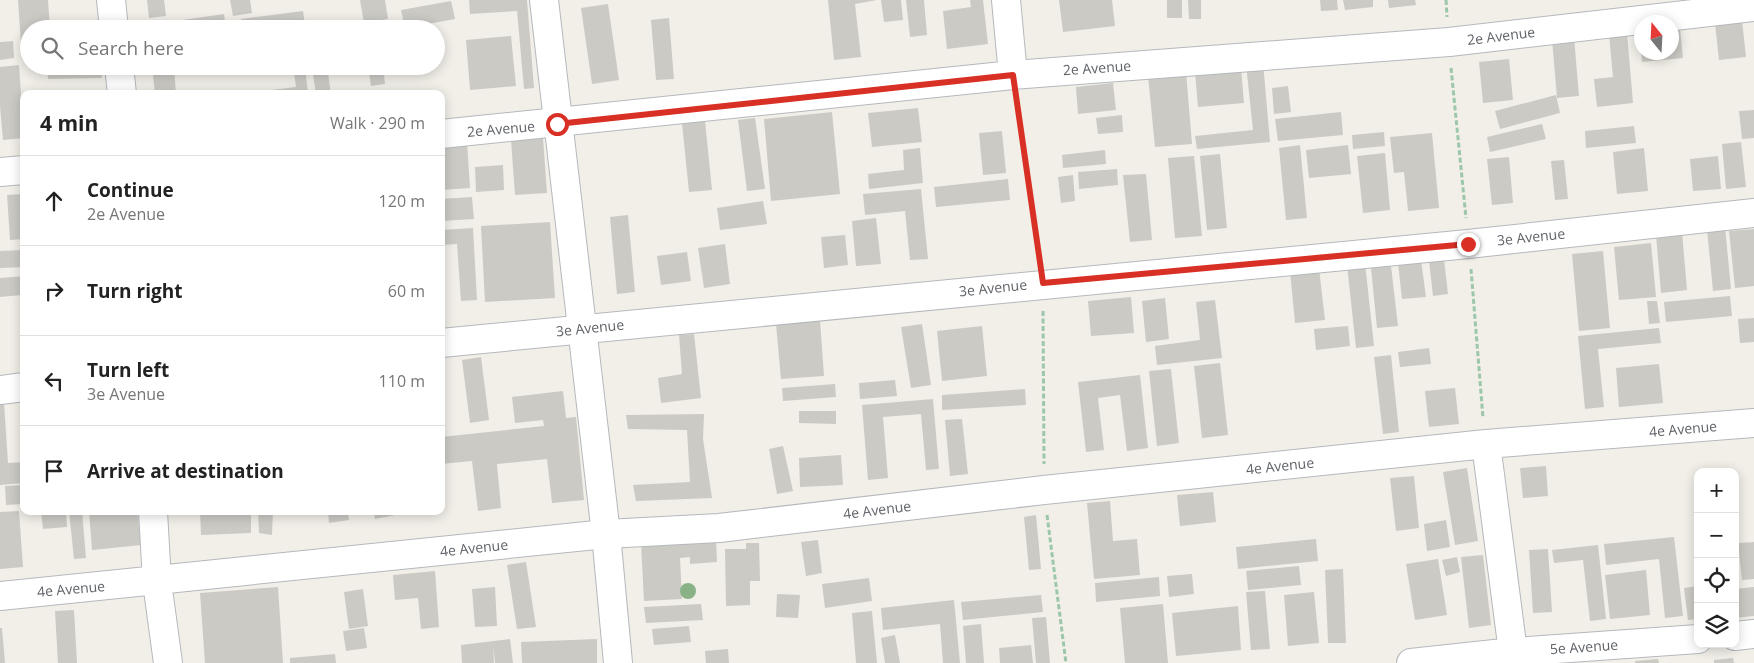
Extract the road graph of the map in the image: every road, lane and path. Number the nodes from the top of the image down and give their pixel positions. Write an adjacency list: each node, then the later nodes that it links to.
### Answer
1 (111, 0): 5 (street)
2 (544, 0): 9 (street)
3 (1006, 0): 7 (street)
4 (1754, 7): 7 (street, 2e Avenue)
5 (113, 20)
6 (119, 75): 8 (street)
7 (1013, 75): 9 (street, 2e Avenue); 14 (path)
8 (121, 90)
9 (557, 124): 10 (street, 2e Avenue); 15 (street)
10 (445, 134)
11 (20, 170): 12 (street)
12 (0, 172)
13 (1754, 213): 14 (street, 3e Avenue)
14 (1043, 283): 15 (street, 3e Avenue); 21 (path)
15 (581, 329): 16 (street, 3e Avenue); 23 (street)
16 (445, 343)
17 (20, 388): 18 (street)
18 (0, 390)
19 (1754, 423): 20 (street, 4e Avenue)
20 (1486, 444): 21 (street, 4e Avenue); 29 (street)
21 (1044, 490): 23 (street, 4e Avenue); 32 (path)
22 (154, 515): 24 (street)
23 (606, 534): 24 (street, 4e Avenue); 31 (street)
24 (157, 582): 25 (street, 4e Avenue); 30 (street)
25 (0, 596)
26 (1754, 634): 27 (street)
27 (1739, 636)
28 (1694, 639): 29 (street, 5e Avenue)
29 (1513, 652): 33 (street, 5e Avenue)
30 (168, 663)
31 (618, 663)
32 (1066, 663)
33 (1411, 663)

